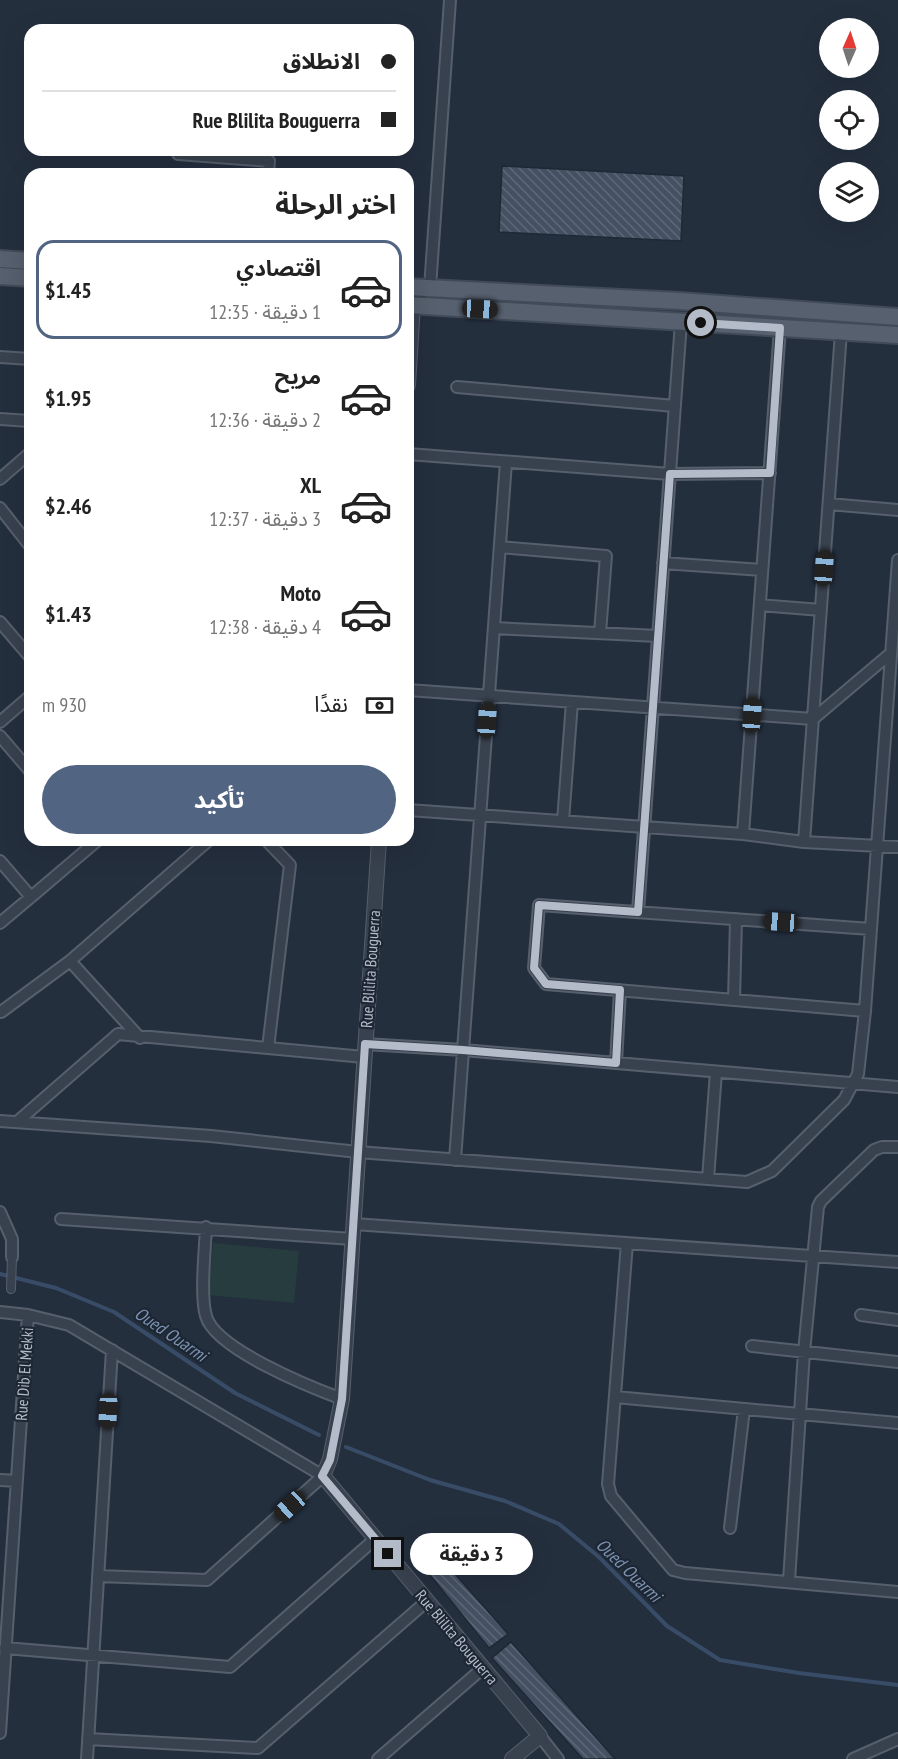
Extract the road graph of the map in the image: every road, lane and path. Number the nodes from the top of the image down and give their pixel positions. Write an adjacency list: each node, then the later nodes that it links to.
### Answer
1 (450, 0): 9 (street)
2 (204, 156): 3 (street)
3 (268, 168)
4 (0, 260): 5 (main road)
5 (24, 261)
6 (0, 276): 7 (main road)
7 (24, 278)
8 (414, 287): 9 (main road)
9 (430, 288): 10 (street); 12 (main road)
10 (414, 302)
11 (414, 305): 13 (main road)
12 (898, 317)
13 (681, 322): 14 (main road); 20 (street)
14 (780, 328): 15 (main road); 26 (street)
15 (841, 332): 16 (main road); 29 (street)
16 (898, 335)
17 (0, 357): 18 (street)
18 (24, 359)
19 (457, 387): 20 (street)
20 (675, 406): 27 (street)
21 (0, 419): 22 (street)
22 (24, 421)
23 (414, 454): 25 (street)
24 (24, 458): 28 (street)
25 (506, 462): 27 (street); 33 (street)
26 (770, 473): 27 (street); 36 (street)
27 (670, 474): 35 (street)
28 (0, 479)
29 (829, 504): 31 (street); 38 (street)
30 (0, 508): 32 (street)
31 (898, 510)
32 (24, 538)
33 (500, 547): 40 (street); 41 (street)
34 (898, 560): 43 (street)
35 (663, 563): 36 (street); 42 (street)
36 (762, 570): 37 (street)
37 (760, 605): 38 (street); 50 (street)
38 (821, 610): 51 (street)
39 (0, 622): 44 (street)
40 (494, 628): 41 (street); 46 (street)
41 (600, 633): 42 (street)
42 (658, 636): 49 (street)
43 (894, 649): 51 (street); 65 (street)
44 (24, 650)
45 (414, 690): 46 (street)
46 (489, 696): 48 (street); 56 (street)
47 (24, 701): 52 (street)
48 (572, 702): 49 (street); 57 (street)
49 (653, 708): 50 (street); 58 (street)
50 (752, 715): 51 (street); 59 (street)
51 (813, 719): 60 (street)
52 (0, 722)
53 (0, 736): 54 (street)
54 (24, 764)
55 (414, 810): 56 (street)
56 (480, 815): 57 (street); 83 (street)
57 (563, 821): 58 (street)
58 (644, 827): 59 (street); 69 (street)
59 (743, 834): 60 (street)
60 (804, 842): 65 (street)
61 (88, 846): 68 (street)
62 (201, 846): 73 (street)
63 (272, 846): 82 (street)
64 (379, 846): 84 (street, Rue Blilita Bouguerra)
65 (877, 847): 66 (street); 72 (street)
66 (898, 848)
67 (0, 861): 68 (street)
68 (31, 897): 71 (street)
69 (638, 912): 70 (street); 74 (street)
70 (736, 919): 72 (street); 75 (street)
71 (0, 923)
72 (871, 929): 76 (street)
73 (70, 961): 77 (street); 79 (street)
74 (620, 990): 75 (street); 85 (street)
75 (734, 1000): 76 (street)
76 (865, 1011): 87 (street)
77 (0, 1012): 78 (street)
78 (0, 1022)
79 (129, 1025): 80 (street); 81 (street)
80 (118, 1034): 81 (street); 90 (street)
81 (140, 1038): 82 (street)
82 (268, 1048): 84 (street)
83 (463, 1050): 84 (street); 85 (street); 93 (street)
84 (365, 1051): 92 (street, Rue Blilita Bouguerra)
85 (616, 1063): 86 (street)
86 (716, 1072): 87 (street); 94 (street)
87 (853, 1083): 88 (street); 94 (street)
88 (898, 1087)
89 (0, 1121): 90 (street)
90 (17, 1122): 92 (street)
91 (898, 1148): 101 (street)
92 (358, 1152): 93 (street); 97 (street, Rue Blilita Bouguerra)
93 (455, 1160): 94 (street)
94 (708, 1179)
95 (0, 1212): 102 (street)
96 (61, 1218): 98 (street)
97 (354, 1224): 99 (street, Rue Blilita Bouguerra); 100 (street)
98 (206, 1227): 99 (street); 114 (street)
99 (353, 1239): 114 (street, Rue Blilita Bouguerra)
100 (627, 1243): 101 (street); 113 (street)
101 (812, 1256): 103 (street); 111 (street)
102 (12, 1257): 104 (street)
103 (898, 1262)
104 (10, 1289)
105 (0, 1312): 106 (street)
106 (28, 1315): 110 (street, Rue Dib El Mekki); 120 (street, Rue Dib El Mekki)
107 (861, 1315): 108 (street)
108 (898, 1320)
109 (752, 1346): 111 (street)
110 (112, 1350): 118 (street, Rue Dib El Mekki); 124 (street)
111 (804, 1352): 112 (street); 116 (street)
112 (898, 1362)
113 (615, 1397): 115 (street); 125 (street)
114 (342, 1399): 118 (street, Rue Blilita Bouguerra)
115 (744, 1409): 116 (street); 121 (street)
116 (800, 1415): 117 (street); 125 (street)
117 (898, 1423)
118 (322, 1476): 122 (street, Rue Blilita Bouguerra); 124 (street)
119 (0, 1480): 120 (street)
120 (17, 1481): 123 (street, Rue Dib El Mekki)
121 (730, 1528)
122 (375, 1539): 127 (street, Rue Blilita Bouguerra); 129 (street)
123 (5, 1575): 128 (street, Rue Dib El Mekki)
124 (98, 1576): 129 (street)
125 (789, 1581): 126 (street)
126 (898, 1592)
127 (427, 1601): 130 (street, Rue Blilita Bouguerra); 133 (street)
128 (6, 1648): 129 (street); 131 (street, Rue Dib El Mekki)
129 (93, 1657): 133 (street)
130 (483, 1668): 132 (street, Rue Blilita Bouguerra); 136 (street)
131 (0, 1733)
132 (540, 1736): 137 (street); 138 (street)
133 (88, 1739): 135 (street)
134 (898, 1739): 139 (street)
135 (87, 1759)
136 (378, 1759)
137 (512, 1759)
138 (558, 1759)
139 (853, 1759)

